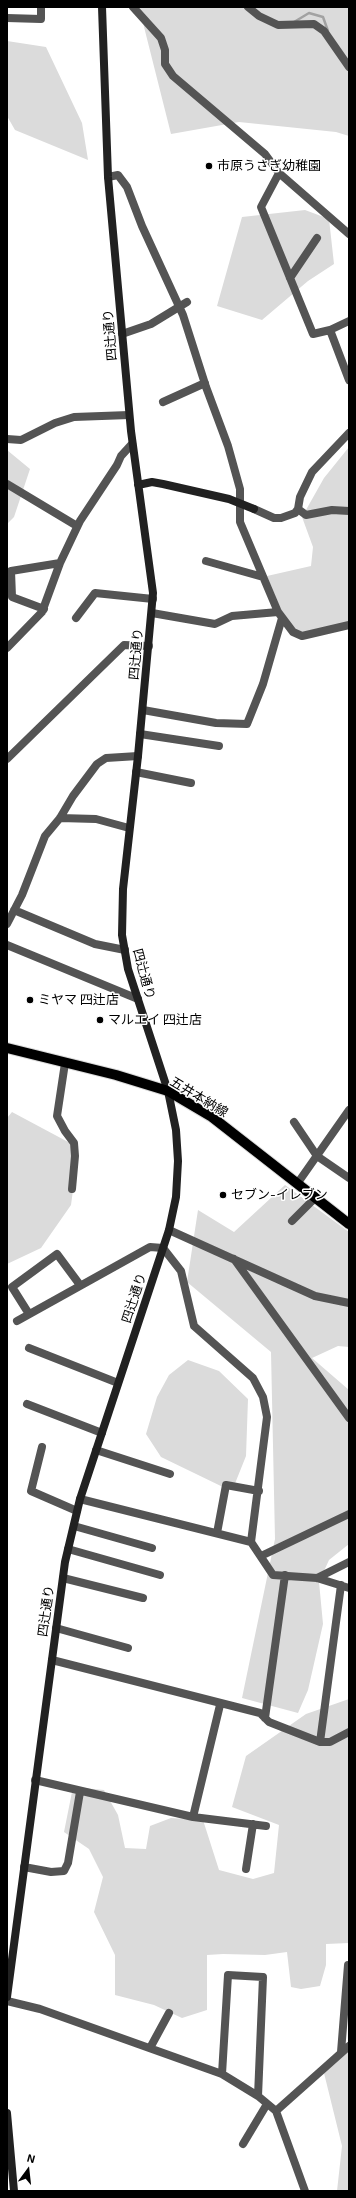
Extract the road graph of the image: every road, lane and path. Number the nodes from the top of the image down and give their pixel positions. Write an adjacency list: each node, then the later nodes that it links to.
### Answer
1 (41, 7): 5 (street)
2 (102, 7): 8 (street, 四辻通り)
3 (133, 7): 7 (street)
4 (248, 7): 6 (street)
5 (7, 18)
6 (349, 66)
7 (279, 173): 9 (street); 11 (street)
8 (108, 177): 13 (street); 16 (street, 四辻通り)
9 (349, 234)
10 (317, 238): 11 (street)
11 (290, 278): 15 (street)
12 (187, 302): 13 (street)
13 (180, 308): 16 (street); 18 (street)
14 (349, 321): 15 (street)
15 (330, 330): 17 (street)
16 (122, 334): 20 (street, 四辻通り)
17 (349, 380)
18 (205, 383): 19 (street); 26 (street)
19 (163, 402)
20 (129, 415): 22 (street); 23 (street, 四辻通り)
21 (349, 432): 27 (street)
22 (7, 439)
23 (132, 444): 25 (street, 四辻通り); 29 (street)
24 (7, 484): 29 (street)
25 (138, 485): 26 (street); 33 (street, 四辻通り)
26 (240, 503): 27 (street); 32 (street)
27 (298, 509): 28 (street)
28 (349, 511)
29 (77, 526): 31 (street)
30 (206, 561): 32 (street)
31 (60, 563): 34 (street); 34 (street)
32 (263, 577): 36 (street)
33 (153, 600): 35 (street, 四辻通り); 37 (street)
34 (44, 608): 40 (street)
35 (152, 613): 36 (street); 39 (street, 四辻通り)
36 (280, 615): 38 (street); 41 (street)
37 (76, 618)
38 (349, 626)
39 (149, 646): 41 (street, 四辻通り); 45 (street)
40 (7, 648)
41 (143, 710): 42 (street, 四辻通り)
42 (140, 734): 43 (street); 44 (street, 四辻通り)
43 (219, 746)
44 (138, 756): 46 (street, 四辻通り); 48 (street)
45 (7, 759)
46 (136, 772): 47 (street); 49 (street, 四辻通り)
47 (191, 783)
48 (60, 818): 49 (street); 50 (street)
49 (129, 828): 53 (street, 四辻通り)
50 (14, 910): 51 (street); 53 (street)
51 (7, 924)
52 (7, 945): 54 (street)
53 (125, 950): 54 (street, 四辻通り)
54 (138, 999): 57 (street, 四辻通り)
55 (7, 1048): 56 (main road, 五井本納線)
56 (65, 1062): 57 (main road, 五井本納線); 63 (street)
57 (168, 1091): 62 (main road, 五井本納線); 67 (street, 四辻通り)
58 (349, 1110): 60 (street)
59 (294, 1122): 60 (street)
60 (317, 1156): 61 (street); 62 (street)
61 (349, 1178)
62 (297, 1184): 64 (main road, 五井本納線)
63 (72, 1190)
64 (315, 1198): 65 (street); 66 (main road, 五井本納線)
65 (292, 1221)
66 (349, 1224)
67 (169, 1230): 68 (street, 四辻通り); 69 (street)
68 (163, 1248): 70 (street); 75 (street, 四辻通り); 82 (street)
69 (234, 1259): 71 (street); 77 (street)
70 (80, 1285): 72 (street); 72 (street)
71 (349, 1303)
72 (29, 1314): 73 (street)
73 (17, 1321)
74 (29, 1348): 75 (street)
75 (118, 1383): 78 (street, 四辻通り)
76 (27, 1404): 78 (street)
77 (349, 1418)
78 (102, 1433): 80 (street, 四辻通り)
79 (42, 1447): 84 (street)
80 (96, 1450): 81 (street); 83 (street, 四辻通り)
81 (170, 1474)
82 (259, 1491): 87 (street); 88 (street)
83 (80, 1499): 84 (street, 四辻通り); 87 (street)
84 (77, 1511): 86 (street, 四辻通り)
85 (349, 1514): 91 (street)
86 (74, 1526): 89 (street); 90 (street, 四辻通り)
87 (217, 1533): 88 (street)
88 (252, 1542): 91 (street)
89 (152, 1548)
90 (68, 1549): 93 (street); 95 (street, 四辻通り)
91 (261, 1556): 94 (street)
92 (349, 1562): 96 (street)
93 (160, 1575)
94 (285, 1575): 96 (street); 103 (street)
95 (63, 1578): 98 (street); 99 (street, 四辻通り)
96 (317, 1578): 97 (street)
97 (345, 1586): 105 (street)
98 (143, 1598)
99 (56, 1628): 100 (street); 101 (street, 四辻通り)
100 (128, 1648)
101 (52, 1660): 102 (street); 106 (street, 四辻通り)
102 (220, 1705): 103 (street); 108 (street)
103 (265, 1718): 105 (street)
104 (349, 1732): 105 (street)
105 (320, 1742)
106 (35, 1780): 107 (street); 111 (street, 四辻通り)
107 (80, 1792): 108 (street); 111 (street)
108 (193, 1817): 109 (street)
109 (252, 1824): 110 (street); 112 (street)
110 (266, 1826)
111 (24, 1867): 115 (street, 四辻通り)
112 (246, 1869)
113 (348, 1965): 114 (street)
114 (348, 1975): 120 (street)
115 (7, 1997)
116 (7, 2001): 119 (street)
117 (169, 2013): 119 (street)
118 (349, 2046): 120 (street)
119 (150, 2048): 121 (street)
120 (341, 2052): 124 (street)
121 (222, 2074): 122 (street); 122 (street)
122 (258, 2096): 123 (street)
123 (267, 2104): 124 (street); 126 (street)
124 (276, 2111): 128 (street)
125 (7, 2113): 127 (street)
126 (243, 2144)
127 (14, 2191)
128 (304, 2191)

